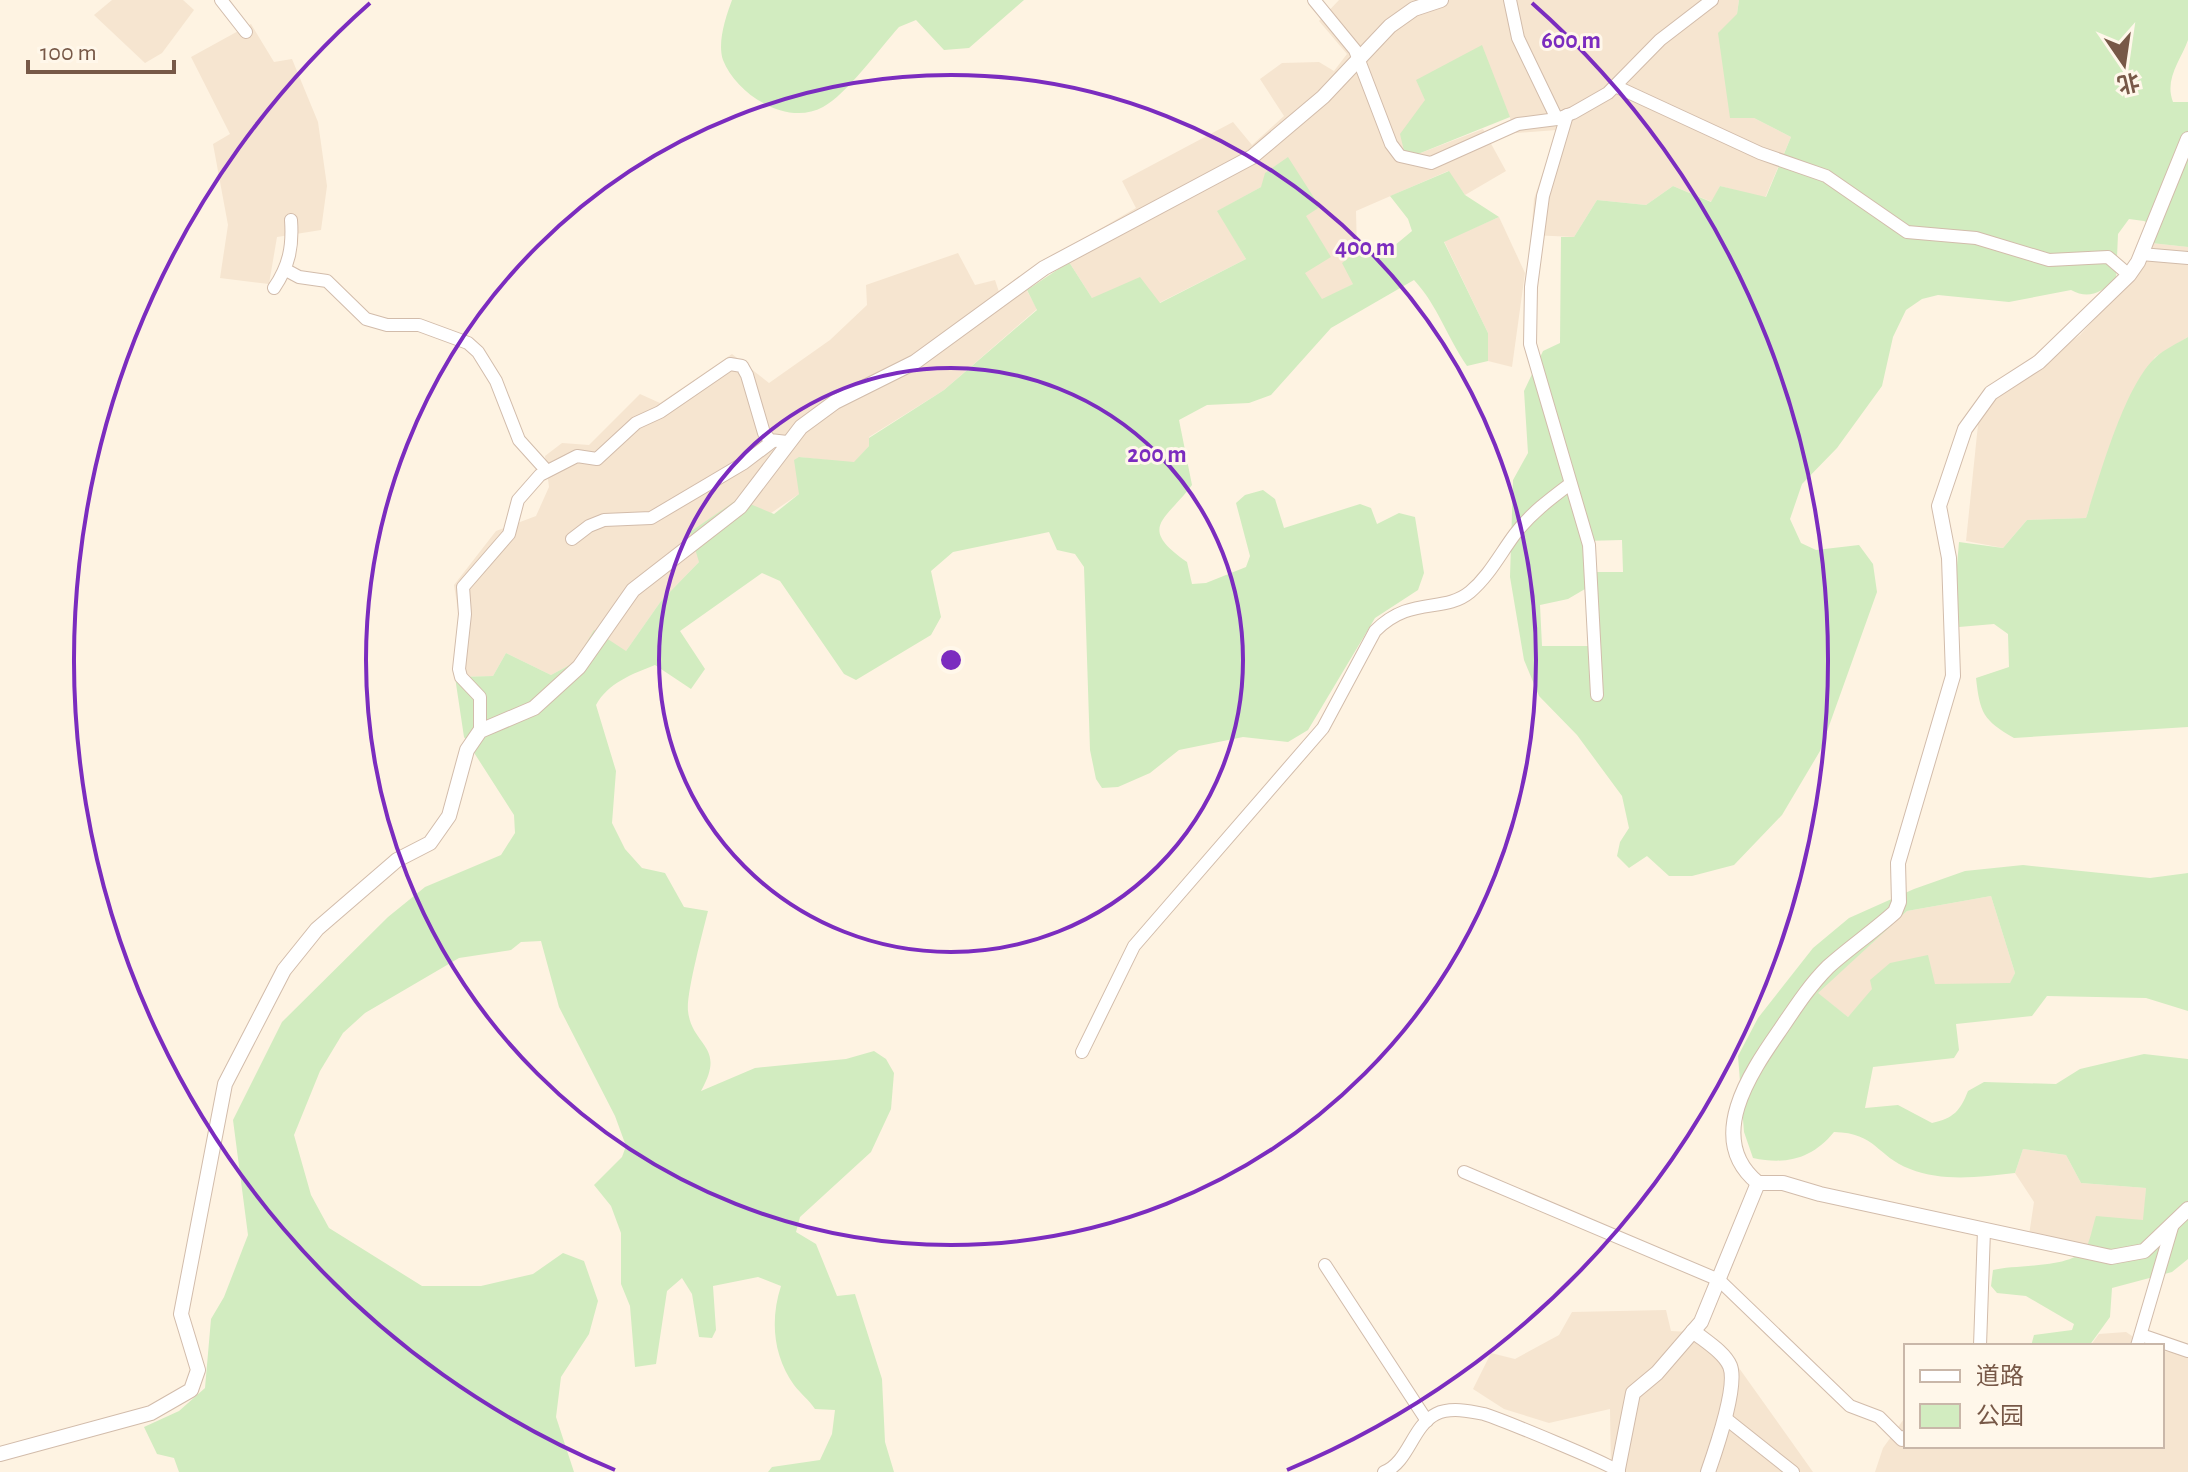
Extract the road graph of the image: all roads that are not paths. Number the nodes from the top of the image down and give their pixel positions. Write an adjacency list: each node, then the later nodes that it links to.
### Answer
1 (221, 0): 6 (street)
2 (1314, 0): 7 (street)
3 (1441, 0): 7 (street)
4 (1510, 0): 9 (street)
5 (1712, 0): 8 (street)
6 (246, 32)
7 (1357, 61): 9 (street); 17 (street)
8 (1615, 86): 9 (street); 15 (street)
9 (1562, 117): 19 (street)
10 (2188, 139): 12 (street)
11 (291, 220): 14 (street)
12 (2141, 254): 13 (street); 15 (street)
13 (2188, 258)
14 (286, 270): 16 (street); 18 (street)
15 (2129, 275): 25 (street)
16 (274, 288)
17 (780, 442): 18 (street); 20 (street); 22 (street)
18 (546, 470): 22 (street)
19 (1570, 484): 21 (street); 23 (street)
20 (572, 539)
21 (1597, 695)
22 (480, 731): 39 (street)
23 (1082, 1052)
24 (1464, 1172): 30 (street)
25 (1758, 1183): 28 (street); 30 (street)
26 (2188, 1209): 27 (street)
27 (2172, 1227): 28 (street); 32 (street)
28 (1984, 1230): 33 (street)
29 (1325, 1265): 37 (street)
30 (1719, 1280): 31 (street); 38 (street)
31 (1693, 1331): 36 (street); 40 (street)
32 (2139, 1340)
33 (1980, 1344)
34 (2164, 1346): 35 (street)
35 (2188, 1351)
36 (1725, 1418): 42 (street); 43 (street)
37 (1427, 1421): 40 (street); 41 (street)
38 (1904, 1438)
39 (0, 1454)
40 (1618, 1470)
41 (1384, 1472)
42 (1708, 1472)
43 (1793, 1472)

